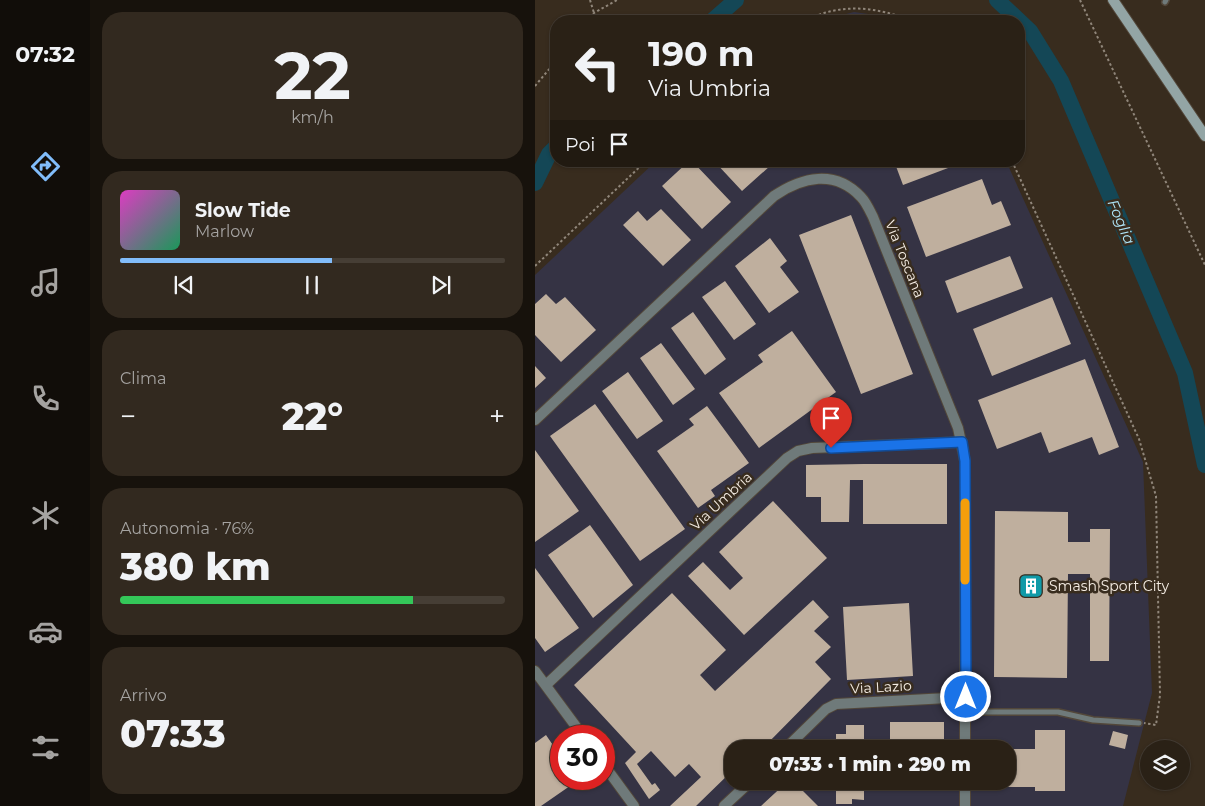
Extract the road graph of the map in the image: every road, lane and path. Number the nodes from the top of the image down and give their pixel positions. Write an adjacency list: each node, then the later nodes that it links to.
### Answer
1 (591, 0): 5 (path)
2 (617, 0): 5 (path)
3 (1080, 0): 13 (path)
4 (1113, 0): 10 (main road)
5 (594, 13)
6 (816, 15): 7 (path)
7 (898, 15)
8 (550, 68): 9 (path)
9 (535, 86)
10 (1205, 136)
11 (640, 167): 14 (path)
12 (1015, 167): 21 (path)
13 (1205, 265)
14 (535, 266)
15 (535, 420): 16 (street, Via Toscana)
16 (962, 442): 18 (street, Via Umbria); 19 (street, Via Toscana)
17 (535, 671): 18 (street)
18 (545, 685): 22 (street)
19 (966, 697): 20 (street, Via Toscana); 23 (street, Via Lazio)
20 (966, 712): 21 (lane); 24 (street, Via Toscana)
21 (1139, 723)
22 (575, 725)
23 (794, 740)
24 (965, 740)
25 (615, 780): 28 (street)
26 (742, 790): 29 (street)
27 (965, 790): 30 (street)
28 (634, 806)
29 (725, 806)
30 (965, 806)

